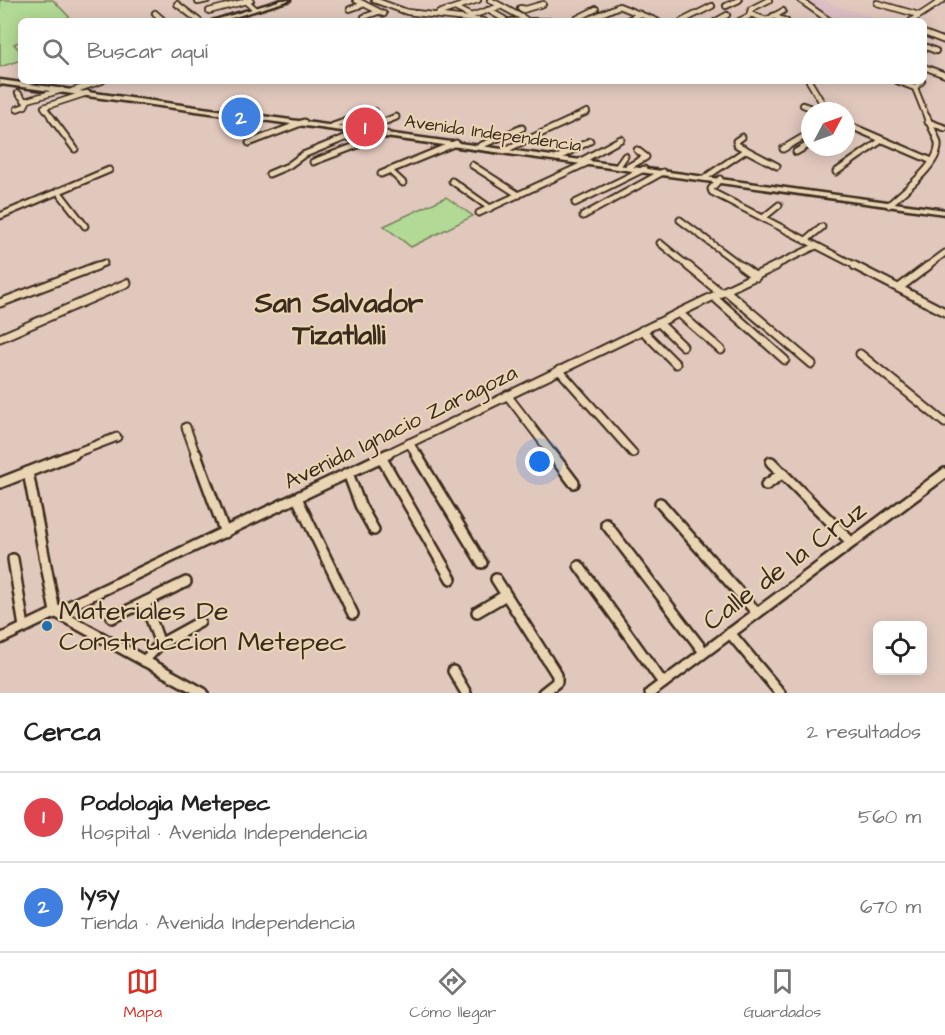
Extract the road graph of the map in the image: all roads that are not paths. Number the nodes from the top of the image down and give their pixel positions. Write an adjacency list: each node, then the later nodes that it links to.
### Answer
1 (201, 0): 2 (street)
2 (207, 0)
3 (251, 0): 14 (street)
4 (279, 0): 26 (street)
5 (287, 0): 26 (street)
6 (356, 0): 18 (street)
7 (374, 0): 19 (street)
8 (478, 0): 25 (street)
9 (490, 0): 21 (street)
10 (739, 0): 23 (street)
11 (769, 0): 39 (street)
12 (800, 0): 60 (street)
13 (943, 0): 40 (street)
14 (242, 1): 14 (street); 26 (street)
15 (519, 2): 28 (street)
16 (877, 3): 40 (street)
17 (177, 4): 44 (street)
18 (364, 4): 24 (street); 27 (street)
19 (381, 4): 24 (street); 47 (street)
20 (543, 4): 28 (street)
21 (501, 6): 30 (street); 33 (street)
22 (712, 6): 54 (street)
23 (726, 6)
24 (370, 7): 32 (street)
25 (455, 8): 30 (street); 35 (street)
26 (252, 9): 45 (street); 46 (street)
27 (350, 9)
28 (523, 9): 33 (street)
29 (596, 9): 50 (street)
30 (488, 10): 48 (street)
31 (783, 11): 41 (street)
32 (378, 12): 36 (street); 42 (street)
33 (513, 12): 49 (street)
34 (155, 13): 43 (street)
35 (439, 13)
36 (384, 14)
37 (640, 14): 51 (street); 52 (street); 53 (street)
38 (727, 15): 55 (street)
39 (749, 15): 56 (street); 57 (street)
40 (919, 15): 61 (street)
41 (773, 16): 58 (street); 59 (street)
42 (364, 17)
43 (161, 18)
44 (195, 18)
45 (219, 18)
46 (225, 18)
47 (456, 18)
48 (502, 18)
49 (523, 18)
50 (577, 18)
51 (591, 18)
52 (631, 18)
53 (650, 18)
54 (688, 18)
55 (722, 18)
56 (744, 18)
57 (757, 18)
58 (770, 18)
59 (778, 18)
60 (826, 18)
61 (915, 18)
62 (927, 35): 63 (street)
63 (945, 41)
64 (927, 47): 65 (street)
65 (936, 51)
66 (927, 68): 68 (street)
67 (945, 68): 68 (street)
68 (936, 72): 69 (street); 71 (street)
69 (945, 75)
70 (18, 78): 72 (street)
71 (927, 78)
72 (2, 83): 78 (street, Avenida Independencia)
73 (93, 84): 79 (street)
74 (811, 84): 83 (street)
75 (905, 84): 77 (street)
76 (919, 84): 77 (street)
77 (915, 88): 89 (street)
78 (62, 90): 79 (street, Avenida Independencia); 82 (street)
79 (72, 91): 81 (street, Avenida Independencia)
80 (18, 93): 82 (street)
81 (87, 93): 87 (street, Avenida Independencia); 106 (street)
82 (26, 102): 84 (street)
83 (822, 102)
84 (17, 109)
85 (375, 111): 91 (street)
86 (587, 112): 109 (street)
87 (256, 116): 90 (street, Avenida Independencia); 95 (street)
88 (396, 117): 96 (street)
89 (927, 121): 94 (street); 116 (street)
90 (304, 123): 91 (street, Avenida Independencia); 103 (street)
91 (333, 126): 96 (street, Avenida Independencia)
92 (522, 128): 105 (street)
93 (855, 128): 101 (street)
94 (945, 128)
95 (238, 129)
96 (363, 130): 97 (street, Avenida Independencia); 128 (street)
97 (387, 134): 104 (street, Avenida Independencia); 117 (street)
98 (742, 136): 111 (street)
99 (801, 138): 107 (street)
100 (621, 139): 115 (street)
101 (882, 140): 116 (street); 127 (street)
102 (590, 141): 114 (street)
103 (249, 143)
104 (456, 143): 105 (street, Avenida Independencia); 125 (street)
105 (480, 146): 109 (street, Avenida Independencia)
106 (75, 149)
107 (783, 149)
108 (801, 149): 112 (street)
109 (505, 150): 114 (street, Avenida Independencia)
110 (636, 150): 122 (street)
111 (746, 150): 121 (street); 130 (street)
112 (796, 152)
113 (625, 156): 120 (street)
114 (557, 158): 115 (street, Avenida Independencia)
115 (581, 161): 118 (street, Avenida Independencia)
116 (932, 161): 138 (street)
117 (313, 162)
118 (589, 162): 120 (street, Avenida Independencia); 135 (street)
119 (472, 165): 135 (street)
120 (618, 166): 122 (street, Avenida Independencia)
121 (777, 166)
122 (628, 167): 123 (street, Avenida Independencia)
123 (644, 169): 126 (street, Avenida Independencia); 136 (street)
124 (109, 170): 134 (street)
125 (389, 170): 129 (street); 133 (street)
126 (663, 172): 130 (street, Avenida Independencia); 143 (street)
127 (836, 172)
128 (269, 174)
129 (381, 174)
130 (706, 177): 131 (street, Avenida Independencia)
131 (720, 179): 138 (street, Avenida Independencia); 144 (street)
132 (452, 181): 139 (street)
133 (403, 183)
134 (58, 191): 142 (street); 146 (street)
135 (519, 195): 139 (street)
136 (575, 203)
137 (779, 205): 144 (street)
138 (889, 205): 140 (street, Avenida Independencia)
139 (490, 208): 141 (street)
140 (945, 212)
141 (479, 213)
142 (0, 216)
143 (583, 216)
144 (763, 218): 148 (street)
145 (680, 220): 153 (street)
146 (85, 226)
147 (822, 226): 148 (street)
148 (805, 240): 150 (street)
149 (660, 243): 155 (street)
150 (816, 246): 153 (street, Avenida Ignacio Zaragoza); 154 (street)
151 (945, 253): 154 (street)
152 (104, 263): 156 (street)
153 (756, 277): 155 (street, Avenida Ignacio Zaragoza)
154 (899, 288): 158 (street)
155 (720, 294): 159 (street, Avenida Ignacio Zaragoza); 166 (street); 168 (street)
156 (0, 303)
157 (64, 310): 157 (street); 162 (street)
158 (945, 312)
159 (679, 313): 160 (street, Avenida Ignacio Zaragoza); 164 (street)
160 (658, 323): 161 (street, Avenida Ignacio Zaragoza); 163 (street)
161 (642, 330): 167 (street); 169 (street, Avenida Ignacio Zaragoza)
162 (0, 336)
163 (683, 346)
164 (721, 350)
165 (860, 354): 171 (street)
166 (785, 360)
167 (676, 364)
168 (812, 364)
169 (559, 370): 170 (street, Avenida Ignacio Zaragoza); 175 (street)
170 (507, 395): 174 (street, Avenida Ignacio Zaragoza); 183 (street)
171 (945, 423)
172 (186, 428): 189 (street)
173 (117, 437): 178 (street)
174 (409, 443): 176 (street, Avenida Ignacio Zaragoza); 192 (street)
175 (633, 453)
176 (381, 457): 179 (street, Avenida Ignacio Zaragoza); 194 (street)
177 (771, 462): 180 (street)
178 (28, 472): 182 (street); 199 (street)
179 (348, 473): 185 (street, Avenida Ignacio Zaragoza); 188 (street)
180 (783, 473): 184 (street); 190 (street)
181 (945, 473): 190 (street, Calle de la Cruz)
182 (0, 483)
183 (574, 483)
184 (766, 484)
185 (297, 498): 189 (street, Avenida Ignacio Zaragoza); 202 (street)
186 (660, 503): 201 (street)
187 (606, 524): 209 (street)
188 (374, 530)
189 (225, 533): 199 (street, Avenida Ignacio Zaragoza)
190 (851, 542): 201 (street, Calle de la Cruz)
191 (14, 559): 205 (street)
192 (482, 563)
193 (579, 566): 212 (street)
194 (451, 579)
195 (495, 579): 197 (street)
196 (186, 582): 198 (street)
197 (506, 595): 200 (street); 213 (street)
198 (145, 602): 203 (street); 208 (street)
199 (55, 612): 205 (street, Avenida Ignacio Zaragoza); 210 (street)
200 (477, 612)
201 (757, 613): 206 (street, Calle de la Cruz)
202 (353, 614)
203 (112, 618)
204 (200, 622): 208 (street)
205 (24, 627): 207 (street, Avenida Ignacio Zaragoza)
206 (730, 633): 209 (street, Calle de la Cruz); 217 (street)
207 (0, 639)
208 (160, 644): 210 (street)
209 (704, 652): 212 (street, Calle de la Cruz)
210 (144, 661): 214 (street)
211 (453, 671): 215 (street)
212 (663, 683): 216 (street, Calle de la Cruz)
213 (545, 692)
214 (203, 693)
215 (465, 693)
216 (650, 693)
217 (780, 693)

